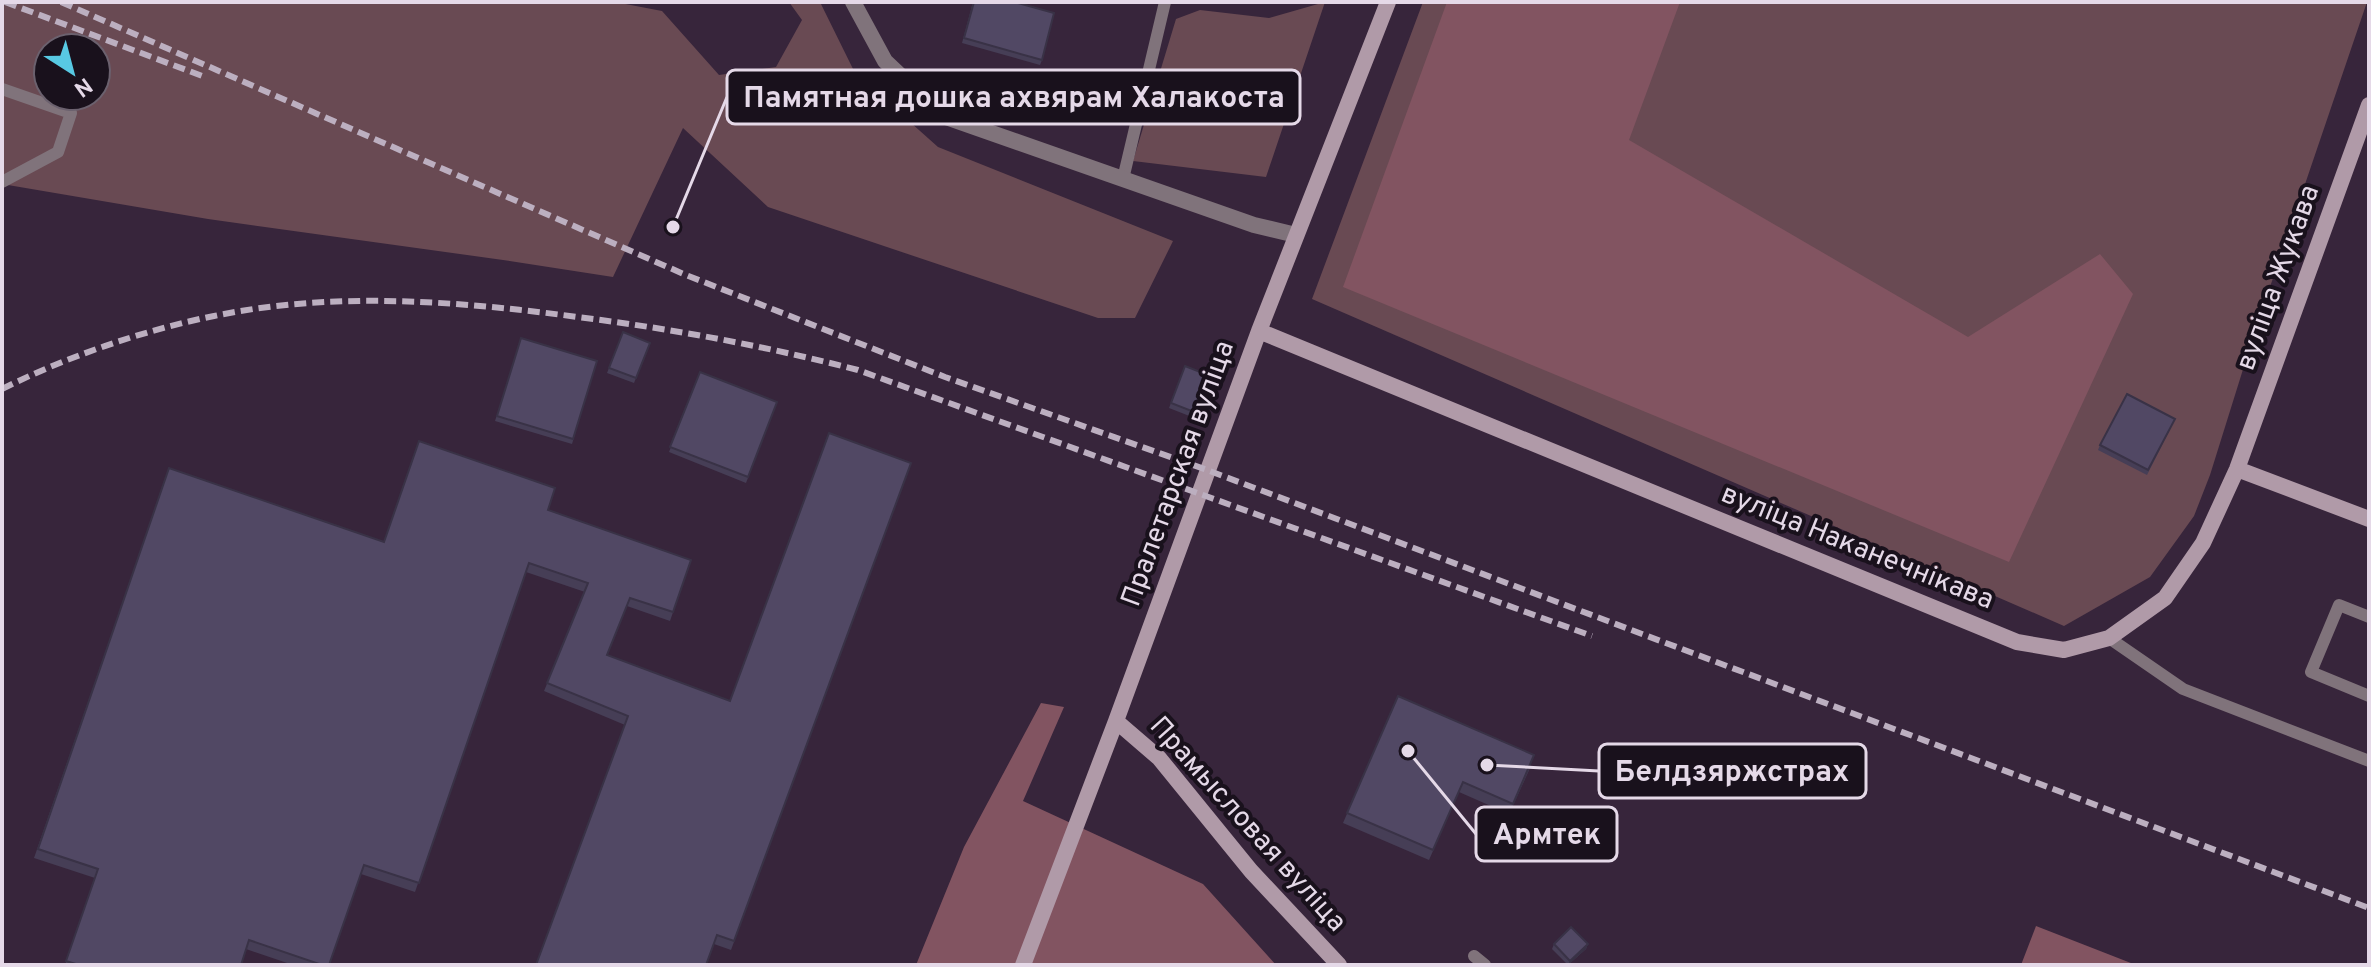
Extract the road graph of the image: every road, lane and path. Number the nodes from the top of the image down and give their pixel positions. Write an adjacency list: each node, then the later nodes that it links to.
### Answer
1 (853, 2): 6 (street)
2 (1165, 2): 6 (lane)
3 (1388, 2): 8 (main road, Пралетарская вуліца)
4 (2, 89): 7 (lane)
5 (2369, 105): 10 (main road, вуліца Жукава)
6 (1123, 179): 8 (street)
7 (2, 182)
8 (1296, 235): 9 (main road, Пралетарская вуліца)
9 (1259, 331): 13 (main road, вуліца Наканечнікава); 15 (main road, Пралетарская вуліца)
10 (2237, 469): 11 (main road); 13 (main road, вуліца Наканечнікава)
11 (2369, 519)
12 (2369, 617): 14 (lane)
13 (2109, 638): 16 (lane)
14 (2369, 696)
15 (1116, 721): 17 (main road, Пралетарская вуліца); 18 (main road, Прамысловая вуліца)
16 (2369, 761)
17 (1023, 965)
18 (1339, 965)

